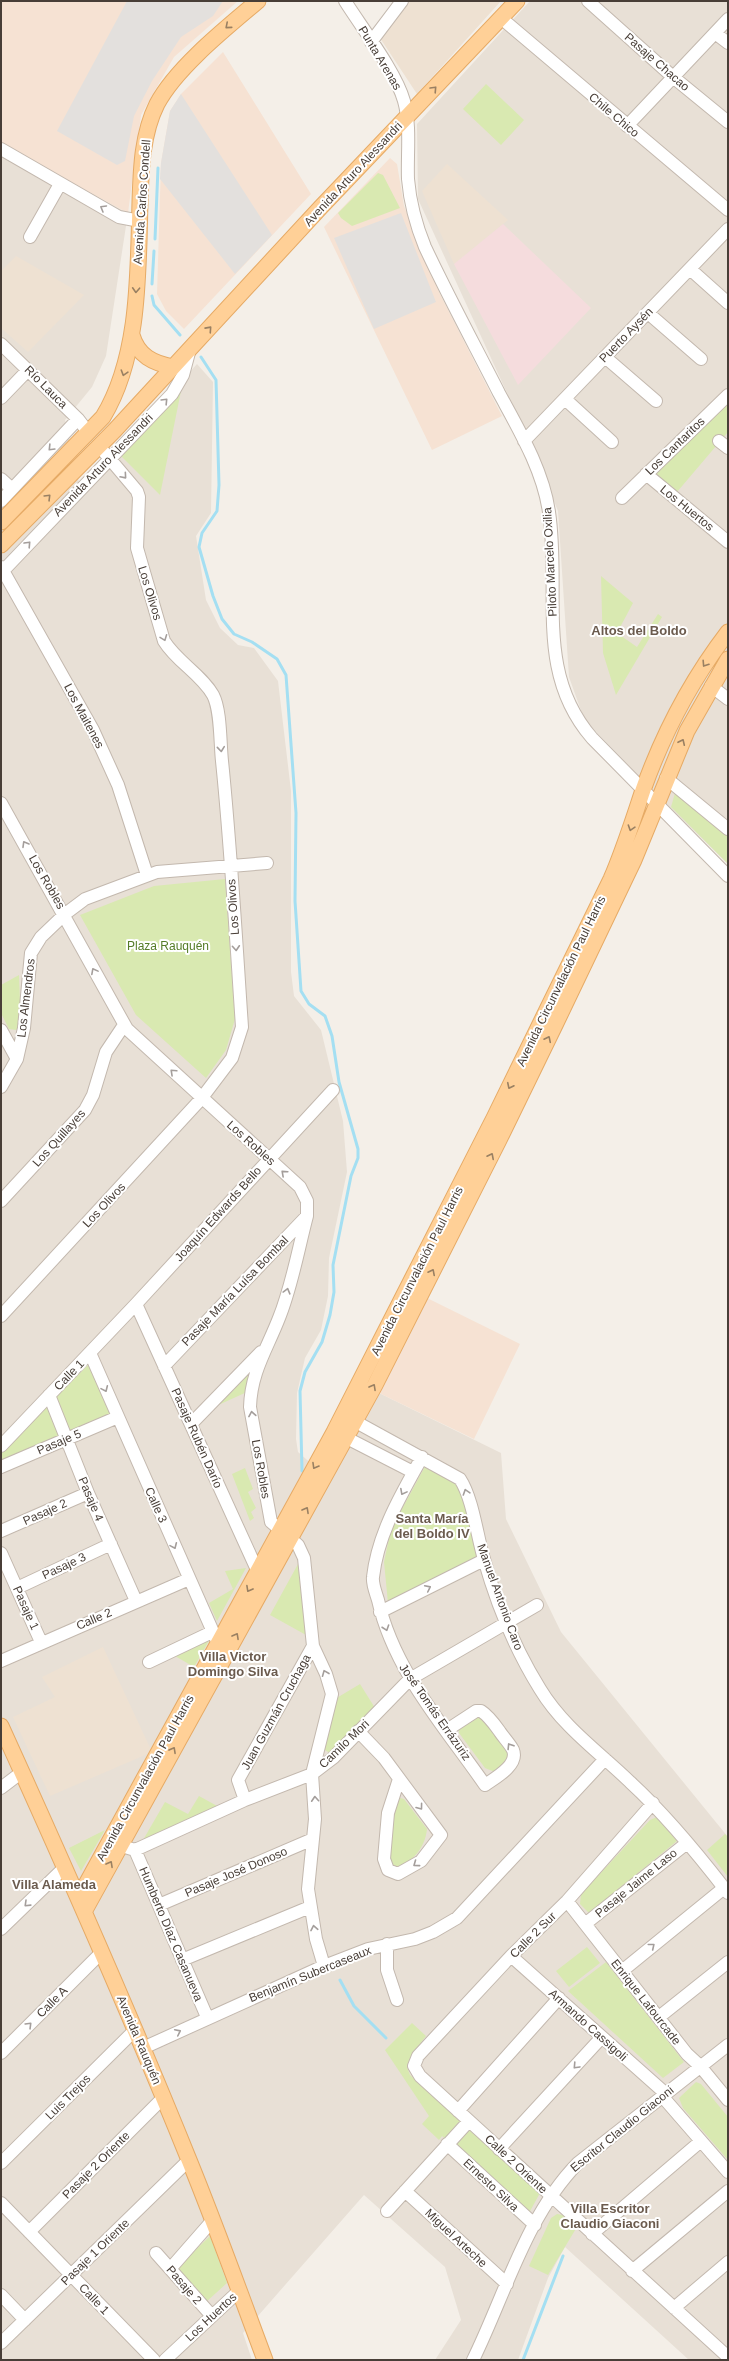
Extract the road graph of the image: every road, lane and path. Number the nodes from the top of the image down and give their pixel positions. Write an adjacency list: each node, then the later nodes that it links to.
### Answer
1 (258, 1): 18 (main road, Avenida Carlos Condell, one-way to 18)
2 (345, 1): 9 (street, Punta Arenas)
3 (402, 1): 9 (street)
4 (517, 1): 6 (main road, Avenida Arturo Alessandri)
5 (588, 1): 11 (street, Pasaje Chacao)
6 (501, 18): 12 (main road, Avenida Arturo Alessandri, one-way to 6); 14 (street, Chile Chico)
7 (728, 19): 8 (street)
8 (715, 33): 10 (street); 11 (street)
9 (371, 42): 12 (street, Punta Arenas)
10 (728, 43)
11 (673, 77): 13 (street, Pasaje Chacao); 14 (street)
12 (407, 117): 26 (main road, Avenida Arturo Alessandri, one-way to 12); 38 (street, Piloto Marcelo Oxilia)
13 (728, 122)
14 (627, 126): 17 (street, Chile Chico)
15 (1, 149): 16 (street)
16 (60, 184): 18 (street, one-way to 16); 20 (street)
17 (728, 210)
18 (140, 221): 24 (main road, Avenida Carlos Condell, one-way to 24)
19 (728, 229): 21 (street, Puerto Aysén)
20 (30, 237)
21 (690, 269): 22 (street); 23 (street, Puerto Aysén)
22 (728, 303)
23 (648, 313): 27 (street, Puerto Aysén); 28 (street)
24 (132, 335): 29 (main road); 35 (main road, Avenida Carlos Condell, one-way to 35)
25 (1, 344): 30 (street, Río Lauca)
26 (190, 349): 29 (main road, Avenida Arturo Alessandri); 41 (street, Avenida Arturo Alessandri, one-way to 26)
27 (605, 357): 33 (street, Puerto Aysén); 34 (street)
28 (702, 359)
29 (173, 367): 40 (main road, Avenida Arturo Alessandri)
30 (28, 370): 32 (street); 36 (street, Río Lauca)
31 (728, 395): 42 (street, Los Cantaritos)
32 (1, 398)
33 (565, 399): 38 (street, Puerto Aysén); 39 (street)
34 (656, 401)
35 (103, 417): 37 (main road); 40 (main road)
36 (78, 419): 37 (street, Río Lauca); 44 (street, one-way to 44)
37 (88, 432): 47 (main road)
38 (524, 441): 56 (street, Piloto Marcelo Oxilia)
39 (612, 442)
40 (99, 446): 41 (street, Los Olivos); 49 (main road, Avenida Arturo Alessandri, one-way to 40)
41 (109, 459): 50 (street, Avenida Arturo Alessandri, one-way to 41); 61 (street, Los Olivos, one-way to 61)
42 (646, 474): 45 (street, Los Cantaritos); 48 (street, Los Huertos)
43 (1, 479): 44 (street)
44 (12, 489): 46 (street)
45 (622, 498)
46 (1, 501)
47 (1, 522)
48 (728, 542)
49 (1, 545)
50 (2, 570): 62 (street, Los Maitenes)
51 (728, 632): 56 (main road, Avenida Circunvalación Paul Harris, one-way to 56)
52 (728, 659): 53 (main road, Avenida Circunvalación Paul Harris)
53 (711, 686): 54 (street); 55 (main road, Avenida Circunvalación Paul Harris, one-way to 53)
54 (728, 699)
55 (666, 778): 58 (main road, Avenida Circunvalación Paul Harris); 59 (street)
56 (643, 790): 58 (street, Piloto Marcelo Oxilia); 81 (main road, Avenida Circunvalación Paul Harris, one-way to 81)
57 (1, 803): 64 (street, Los Robles, one-way to 57)
58 (656, 804): 63 (street, Piloto Marcelo Oxilia); 81 (main road, Avenida Circunvalación Paul Harris, one-way to 58)
59 (728, 829)
60 (267, 863): 61 (street, Los Almendros)
61 (230, 865): 62 (street, Los Almendros); 70 (street, Los Olivos, one-way to 70)
62 (147, 875): 64 (street, Los Almendros)
63 (728, 876)
64 (65, 914): 65 (street, Los Robles, one-way to 64); 67 (street, Los Almendros)
65 (124, 1025): 70 (street, Los Robles, one-way to 65); 72 (street, Los Quillayes)
66 (1, 1030): 67 (street)
67 (17, 1059): 68 (street, Los Almendros)
68 (1, 1087)
69 (333, 1090): 71 (street, Joaquín Edwards Bello)
70 (201, 1099): 71 (street, Los Robles); 75 (street, Los Olivos)
71 (268, 1159): 73 (street, Los Robles, one-way to 71); 74 (street, Joaquín Edwards Bello)
72 (1, 1202)
73 (307, 1216): 76 (street, Los Robles, one-way to 73); 78 (street, Pasaje María Luísa Bombal)
74 (136, 1304): 77 (street, Calle 1); 78 (street, Pasaje Rubén Darío)
75 (1, 1316)
76 (265, 1348): 82 (street); 91 (street, Los Robles, one-way to 76)
77 (90, 1353): 79 (street, Calle 1); 80 (street, Calle 3, one-way to 80)
78 (164, 1366): 82 (street, Pasaje Rubén Darío)
79 (49, 1395): 84 (street, Pasaje 4); 85 (street, Calle 1)
80 (118, 1418): 84 (street, Pasaje 5); 96 (street, Calle 3, one-way to 96)
81 (348, 1418): 83 (main road, Avenida Circunvalación Paul Harris); 86 (street, Manuel Antonio Caro)
82 (191, 1424): 95 (street, Pasaje Rubén Darío)
83 (340, 1435): 88 (street); 91 (main road, Avenida Circunvalación Paul Harris)
84 (66, 1438): 87 (street, Pasaje 5); 89 (street, Pasaje 4)
85 (1, 1446)
86 (422, 1457): 88 (street, José Tomás Errázuriz); 94 (street, Manuel Antonio Caro, one-way to 86)
87 (1, 1467)
88 (413, 1472): 100 (street, José Tomás Errázuriz, one-way to 100)
89 (88, 1493): 90 (street, Pasaje 2); 92 (street, Pasaje 4)
90 (1, 1531)
91 (286, 1534): 95 (main road, Avenida Circunvalación Paul Harris); 103 (main road, Avenida Circunvalación Paul Harris, one-way to 91); 104 (street, Los Robles)
92 (111, 1544): 97 (street, Pasaje 3); 98 (street, Pasaje 4)
93 (1, 1553): 97 (street, Pasaje 1)
94 (484, 1560): 100 (street, one-way to 94); 101 (street, Manuel Antonio Caro)
95 (258, 1572): 103 (main road, Avenida Circunvalación Paul Harris, one-way to 103)
96 (189, 1579): 98 (street, Calle 2); 103 (street, Calle 3)
97 (17, 1588): 102 (street, Pasaje 1)
98 (136, 1601): 102 (street, Calle 2)
99 (537, 1605): 101 (street, Camilo Mori)
100 (380, 1612): 107 (street, José Tomás Errázuriz, one-way to 107)
101 (506, 1622): 107 (street, Camilo Mori); 111 (street, Manuel Antonio Caro)
102 (41, 1642): 105 (street, Calle 2)
103 (219, 1644): 106 (street); 120 (main road, Avenida Circunvalación Paul Harris)
104 (313, 1646): 113 (street, Los Robles, one-way to 104); 116 (street, Juan Guzmán Cruchaga)
105 (1, 1661)
106 (149, 1662)
107 (410, 1679): 109 (street, José Tomás Errázuriz); 110 (street, Camilo Mori)
108 (1, 1726): 112 (main road, Avenida Rauquén)
109 (447, 1730): 109 (street, José Tomás Errázuriz, one-way to 109)
110 (358, 1731): 113 (street, Camilo Mori); 114 (street)
111 (605, 1759): 117 (street, Manuel Antonio Caro); 130 (street, Benjamín Subercaseaux)
112 (22, 1772): 115 (street); 122 (main road, Avenida Rauquén)
113 (312, 1774): 116 (street, Camilo Mori); 118 (street, one-way to 113)
114 (399, 1779): 114 (street, one-way to 114)
115 (1, 1788)
116 (245, 1800): 121 (street, Camilo Mori)
117 (653, 1803): 119 (street, Manuel Antonio Caro); 124 (street, Calle 2 Sur)
118 (313, 1839): 126 (street, Pasaje José Donoso); 127 (street)
119 (687, 1843): 123 (street, Manuel Antonio Caro); 128 (street, Pasaje Jaime Laso)
120 (115, 1844): 121 (street); 125 (main road, Avenida Circunvalación Paul Harris)
121 (135, 1850): 126 (street, Humberto Díaz Casanueva)
122 (65, 1867): 125 (main road, Avenida Rauquén); 129 (street, one-way to 129)
123 (726, 1890): 136 (street, one-way to 123)
124 (567, 1901): 128 (street, Enrique Lafourcade); 132 (street, Calle 2 Sur)
125 (82, 1904): 131 (main road, Avenida Rauquén)
126 (159, 1905): 133 (street, Humberto Díaz Casanueva)
127 (310, 1907): 133 (street); 135 (street, one-way to 127)
128 (585, 1924): 136 (street, Enrique Lafourcade)
129 (1, 1929)
130 (387, 1944): 135 (street, Benjamín Subercaseaux); 138 (street)
131 (102, 1952): 141 (main road, Avenida Rauquén); 145 (street, Calle A, one-way to 131)
132 (511, 1956): 137 (street, Armando Cassigoli); 146 (street, Calle 2 Sur)
133 (182, 1960): 139 (street, Humberto Díaz Casanueva)
134 (728, 1962): 140 (street)
135 (324, 1966): 139 (street, Benjamín Subercaseaux)
136 (622, 1971): 140 (street, Enrique Lafourcade)
137 (559, 1998): 142 (street, Armando Cassigoli); 151 (street)
138 (397, 2000)
139 (207, 2017): 144 (street, Benjamín Subercaseaux, one-way to 139)
140 (659, 2018): 147 (street, Enrique Lafourcade)
141 (135, 2030): 144 (main road, Avenida Rauquén); 157 (street, Luis Trejos)
142 (602, 2037): 148 (street, Armando Cassigoli); 155 (street, one-way to 155)
143 (728, 2044): 147 (street, Escritor Claudio Giaconi)
144 (143, 2048): 149 (main road, Avenida Rauquén)
145 (1, 2053)
146 (414, 2066): 151 (street, Calle 2 Oriente)
147 (700, 2066): 148 (street, Escritor Claudio Giaconi); 150 (street, Enrique Lafourcade)
148 (664, 2095): 153 (street, Armando Cassigoli); 161 (street, Escritor Claudio Giaconi)
149 (163, 2098): 156 (main road, Avenida Rauquén); 166 (street, Pasaje 2 Oriente)
150 (728, 2100)
151 (458, 2111): 152 (street, Calle 2 Oriente)
152 (469, 2121): 154 (street); 155 (street, Calle 2 Oriente)
153 (701, 2141): 158 (street, Armando Cassigoli); 167 (street)
154 (447, 2144): 159 (street); 165 (street, Ernesto Silva)
155 (499, 2149): 161 (street, Calle 2 Oriente)
156 (189, 2160): 164 (main road, Avenida Rauquén); 172 (street, Pasaje 1 Oriente)
157 (1, 2163)
158 (728, 2172)
159 (405, 2191): 163 (street); 173 (street, Miguel Arteche)
160 (728, 2191): 171 (street)
161 (551, 2196): 165 (street, Escritor Claudio Giaconi); 167 (street, Calle 2 Oriente)
162 (1, 2203): 166 (street, Calle 1)
163 (387, 2211)
164 (212, 2221): 170 (street); 174 (main road, Avenida Rauquén)
165 (535, 2225): 173 (street, Escritor Claudio Giaconi)
166 (29, 2232): 172 (street, Calle 1)
167 (592, 2234): 171 (street, Calle 2 Oriente)
168 (156, 2254): 170 (street, Pasaje 2)
169 (728, 2262): 176 (street)
170 (170, 2269): 177 (street, Pasaje 2)
171 (632, 2271): 176 (street, Calle 2 Oriente)
172 (71, 2275): 178 (street, Pasaje 1 Oriente); 181 (street, Calle 1)
173 (507, 2284): 184 (street, Escritor Claudio Giaconi)
174 (239, 2291): 177 (street, Los Huertos); 183 (main road, Avenida Rauquén)
175 (1, 2296): 178 (street)
176 (674, 2308): 180 (street, Calle 2 Oriente)
177 (212, 2316): 182 (street, Los Huertos)
178 (25, 2320): 179 (street, Pasaje 1 Oriente)
179 (1, 2343)
180 (728, 2357)
181 (154, 2360)
182 (165, 2360)
183 (265, 2360)
184 (473, 2360)

